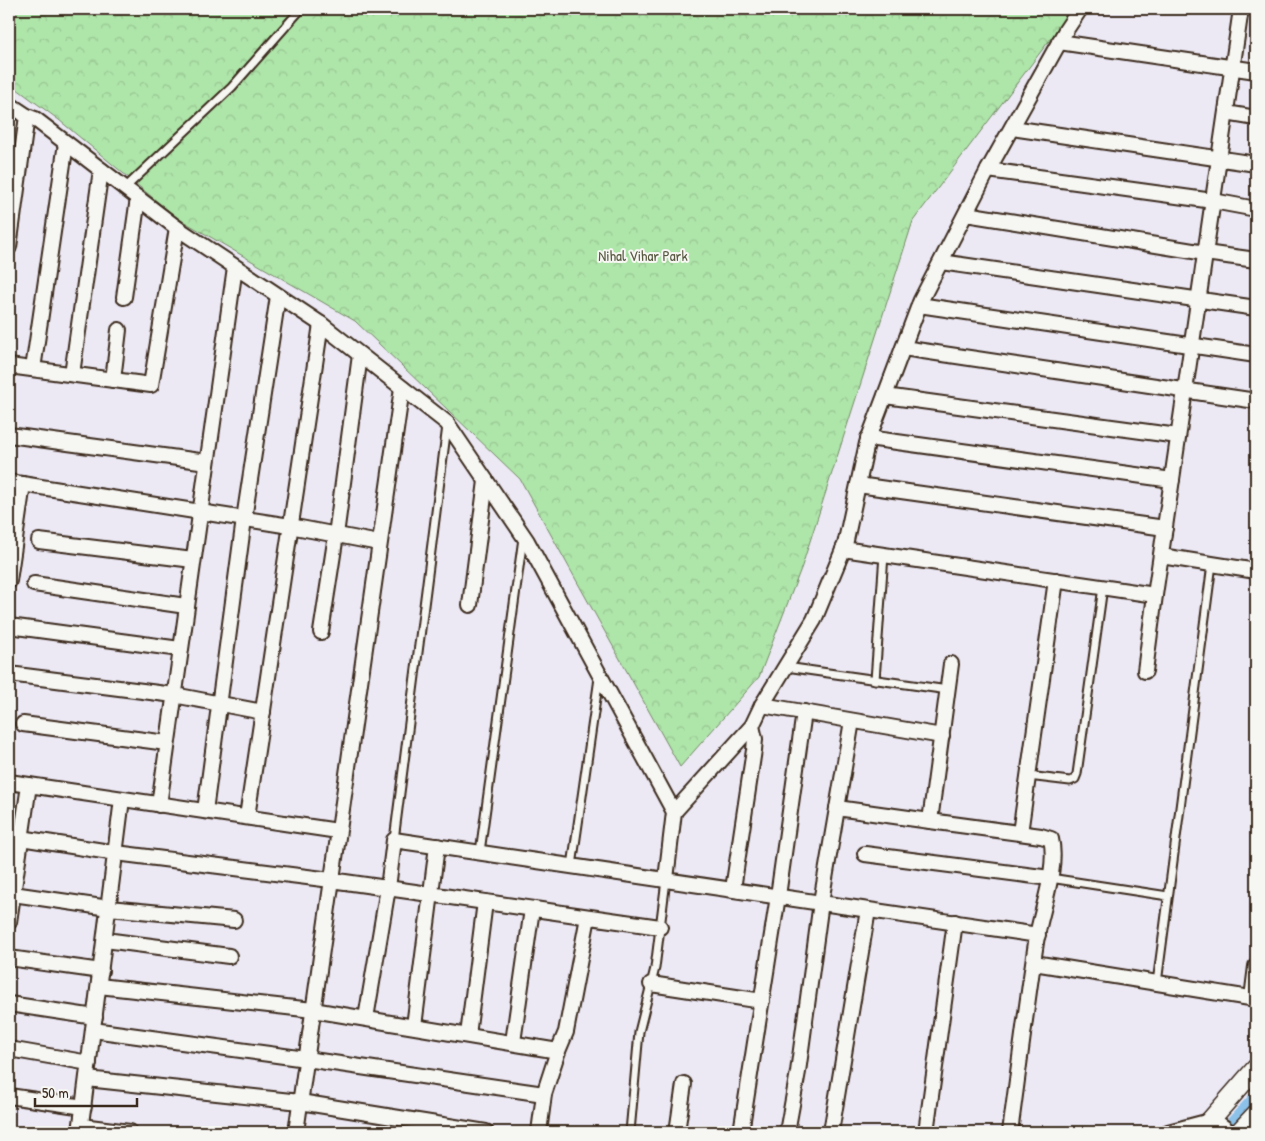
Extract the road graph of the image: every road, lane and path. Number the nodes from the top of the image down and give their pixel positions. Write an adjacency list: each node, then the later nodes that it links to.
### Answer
1 (301, 9): 17 (lane)
2 (1080, 9): 4 (street)
3 (1241, 9): 5 (street)
4 (1059, 42): 5 (street); 11 (street)
5 (1232, 68): 6 (street); 8 (street)
6 (1256, 71)
7 (9, 104): 9 (street)
8 (1226, 113): 10 (street); 13 (street)
9 (27, 116): 12 (street); 23 (street)
10 (1256, 118)
11 (1012, 128): 13 (street); 16 (street)
12 (66, 143): 15 (street); 40 (street)
13 (1219, 158): 14 (street); 19 (street)
14 (1256, 164)
15 (101, 170): 17 (street); 41 (street)
16 (988, 170): 19 (street); 21 (street)
17 (125, 188): 18 (street)
18 (138, 198): 22 (street); 29 (street)
19 (1213, 201): 20 (street); 24 (street)
20 (1256, 209)
21 (966, 214): 24 (street); 26 (street)
22 (177, 228): 27 (street); 42 (street)
23 (9, 247)
24 (1205, 253): 25 (street); 30 (street)
25 (1256, 260)
26 (941, 262): 30 (street); 31 (street)
27 (235, 267): 28 (street); 51 (street)
28 (278, 296): 33 (street); 57 (street)
29 (124, 298)
30 (1198, 299): 32 (street); 35 (street)
31 (919, 305): 35 (street); 36 (street)
32 (1256, 308)
33 (321, 324): 37 (street); 58 (street)
34 (119, 330): 42 (street)
35 (1191, 346): 38 (street); 44 (street)
36 (903, 348): 44 (street); 45 (street)
37 (360, 355): 43 (street); 60 (street)
38 (1256, 355)
39 (9, 366): 40 (street)
40 (33, 369): 41 (street)
41 (72, 374): 42 (street)
42 (113, 380)
43 (402, 388): 47 (street); 63 (street)
44 (1185, 390): 46 (street); 49 (street)
45 (885, 396): 49 (street); 50 (street)
46 (1256, 401)
47 (447, 423): 53 (street); 110 (lane)
48 (9, 434): 51 (street)
49 (1178, 436): 52 (street)
50 (868, 438): 52 (street); 55 (street)
51 (207, 462): 56 (street)
52 (1172, 480): 59 (street)
53 (486, 481): 61 (street); 75 (street)
54 (16, 483): 56 (street); 71 (street)
55 (858, 485): 59 (street); 64 (street)
56 (200, 512): 57 (street); 67 (street)
57 (244, 519): 58 (street); 88 (street)
58 (290, 526): 60 (street); 90 (street)
59 (1165, 528): 66 (street)
60 (336, 534): 63 (street); 78 (street)
61 (523, 535): 84 (street); 112 (lane)
62 (39, 540): 67 (street)
63 (379, 543): 107 (street)
64 (843, 549): 65 (street); 81 (street)
65 (884, 555): 70 (street); 85 (lane)
66 (1161, 556): 68 (street); 74 (street)
67 (193, 560): 76 (street)
68 (1212, 564): 69 (street); 124 (lane)
69 (1256, 571)
70 (1056, 580): 73 (street); 97 (street)
71 (9, 581)
72 (34, 584): 76 (street)
73 (1103, 587): 74 (street); 97 (lane)
74 (1155, 595): 82 (street)
75 (470, 605)
76 (186, 606): 79 (street)
77 (9, 626): 79 (street)
78 (320, 632)
79 (180, 650): 87 (street)
80 (951, 664): 86 (street)
81 (785, 667): 85 (lane); 89 (street)
82 (1145, 671)
83 (9, 674): 87 (street)
84 (599, 674): 104 (street); 115 (lane)
85 (875, 680): 86 (lane)
86 (948, 690): 95 (street)
87 (174, 695): 88 (street); 96 (street)
88 (219, 703): 90 (street); 103 (street)
89 (762, 705): 91 (street); 94 (street)
90 (263, 712): 105 (street)
91 (804, 712): 92 (street); 123 (street)
92 (852, 721): 95 (street); 102 (street)
93 (24, 724): 96 (street)
94 (752, 726): 104 (street); 120 (street)
95 (942, 736): 106 (street)
96 (167, 743): 101 (street)
97 (1028, 776): 108 (street)
98 (9, 782): 99 (street)
99 (29, 785): 100 (street); 109 (street)
100 (122, 799): 101 (street); 113 (street)
101 (159, 805): 103 (street)
102 (837, 808): 106 (street); 126 (street)
103 (204, 811): 105 (street)
104 (674, 812): 117 (street)
105 (247, 817): 107 (street)
106 (930, 821): 108 (street)
107 (338, 830): 118 (street)
108 (1020, 833): 116 (street)
109 (21, 838): 113 (street); 121 (street)
110 (394, 840): 111 (street); 119 (street)
111 (437, 846): 112 (street); 122 (street)
112 (480, 852): 115 (street)
113 (116, 853): 118 (street); 127 (street)
114 (865, 854): 116 (street)
115 (572, 866): 117 (street)
116 (1050, 878): 124 (lane); 135 (street)
117 (666, 879): 120 (street); 134 (lane)
118 (331, 880): 119 (street); 148 (street)
119 (388, 888): 122 (street); 149 (street)
120 (733, 889): 123 (street)
121 (13, 894): 127 (street); 132 (street)
122 (430, 894): 125 (street); 151 (street)
123 (778, 896): 126 (street); 146 (street)
124 (1168, 896): 142 (lane)
125 (486, 902): 128 (street); 152 (street)
126 (821, 902): 129 (street); 175 (street)
127 (109, 908): 131 (street); 136 (street)
128 (532, 909): 130 (street); 153 (street)
129 (868, 910): 133 (street); 176 (street)
130 (588, 917): 134 (street); 155 (street)
131 (234, 920)
132 (9, 922)
133 (955, 922): 135 (street); 177 (street)
134 (660, 927): 143 (lane)
135 (1038, 935): 139 (street)
136 (105, 940): 137 (street); 141 (street)
137 (229, 956)
138 (9, 958): 141 (street)
139 (1034, 963): 142 (street); 178 (street)
140 (1256, 966): 145 (street)
141 (101, 971): 144 (street)
142 (1157, 983): 145 (street)
143 (651, 984): 146 (street); 172 (lane)
144 (99, 986): 148 (street); 150 (street)
145 (1254, 998)
146 (762, 1001): 174 (street)
147 (9, 1004): 150 (street)
148 (313, 1010): 149 (street); 156 (street)
149 (366, 1018): 151 (street)
150 (94, 1024): 156 (street); 157 (street)
151 (414, 1026): 152 (street)
152 (468, 1035): 153 (street)
153 (513, 1042): 155 (street)
154 (9, 1049): 157 (street)
155 (558, 1051): 161 (street)
156 (306, 1058): 161 (street); 163 (street)
157 (89, 1063): 159 (street)
158 (1256, 1068): 166 (street)
159 (87, 1079): 163 (street); 164 (street)
160 (684, 1084): 173 (street)
161 (544, 1094): 171 (street)
162 (9, 1096): 164 (street)
163 (300, 1102): 169 (street); 170 (street)
164 (84, 1106): 167 (street)
165 (1256, 1114): 181 (street)
166 (1209, 1126): 179 (street); 180 (street)
167 (81, 1129): 168 (street)
168 (130, 1132)
169 (296, 1132)
170 (486, 1132)
171 (539, 1132)
172 (630, 1132)
173 (677, 1132)
174 (741, 1132)
175 (787, 1132)
176 (830, 1132)
177 (926, 1132)
178 (1010, 1132)
179 (1168, 1132)
180 (1230, 1132)
181 (1239, 1132)

